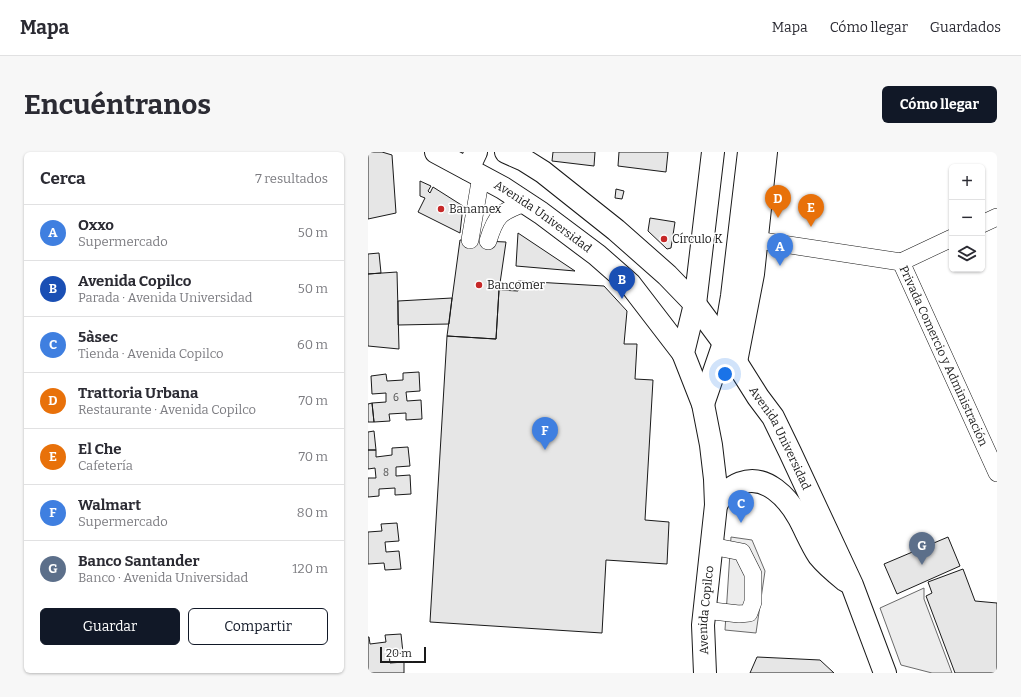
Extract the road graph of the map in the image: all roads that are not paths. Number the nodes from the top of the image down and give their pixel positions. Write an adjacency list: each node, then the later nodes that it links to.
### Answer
1 (436, 152): 6 (main road, Avenida Universidad)
2 (506, 152): 15 (main road, Avenida Universidad)
3 (713, 152): 15 (main road)
4 (749, 152): 16 (main road)
5 (766, 152): 12 (main road)
6 (475, 166): 7 (main road, Avenida Universidad); 11 (street)
7 (525, 202): 13 (street); 17 (main road, Avenida Universidad)
8 (997, 217): 9 (street)
9 (985, 223)
10 (949, 239): 14 (street)
11 (470, 240)
12 (757, 240): 14 (street, Privada Comercio y Administración); 18 (main road)
13 (488, 241)
14 (901, 262): 20 (street, Privada Comercio y Administración)
15 (695, 304): 16 (main road, Avenida Universidad); 17 (main road)
16 (724, 343): 18 (main road, Avenida Universidad); 19 (main road)
17 (683, 353): 19 (main road, Avenida Copilco)
18 (736, 362): 23 (main road, Avenida Universidad)
19 (703, 404): 21 (main road, Avenida Copilco)
20 (997, 473)
21 (716, 505): 22 (main road, Avenida Copilco); 23 (main road)
22 (711, 546): 24 (main road, Avenida Copilco); 24 (street)
23 (852, 585): 26 (main road, Avenida Universidad)
24 (704, 610): 25 (main road, Avenida Copilco)
25 (705, 673)
26 (885, 673)

